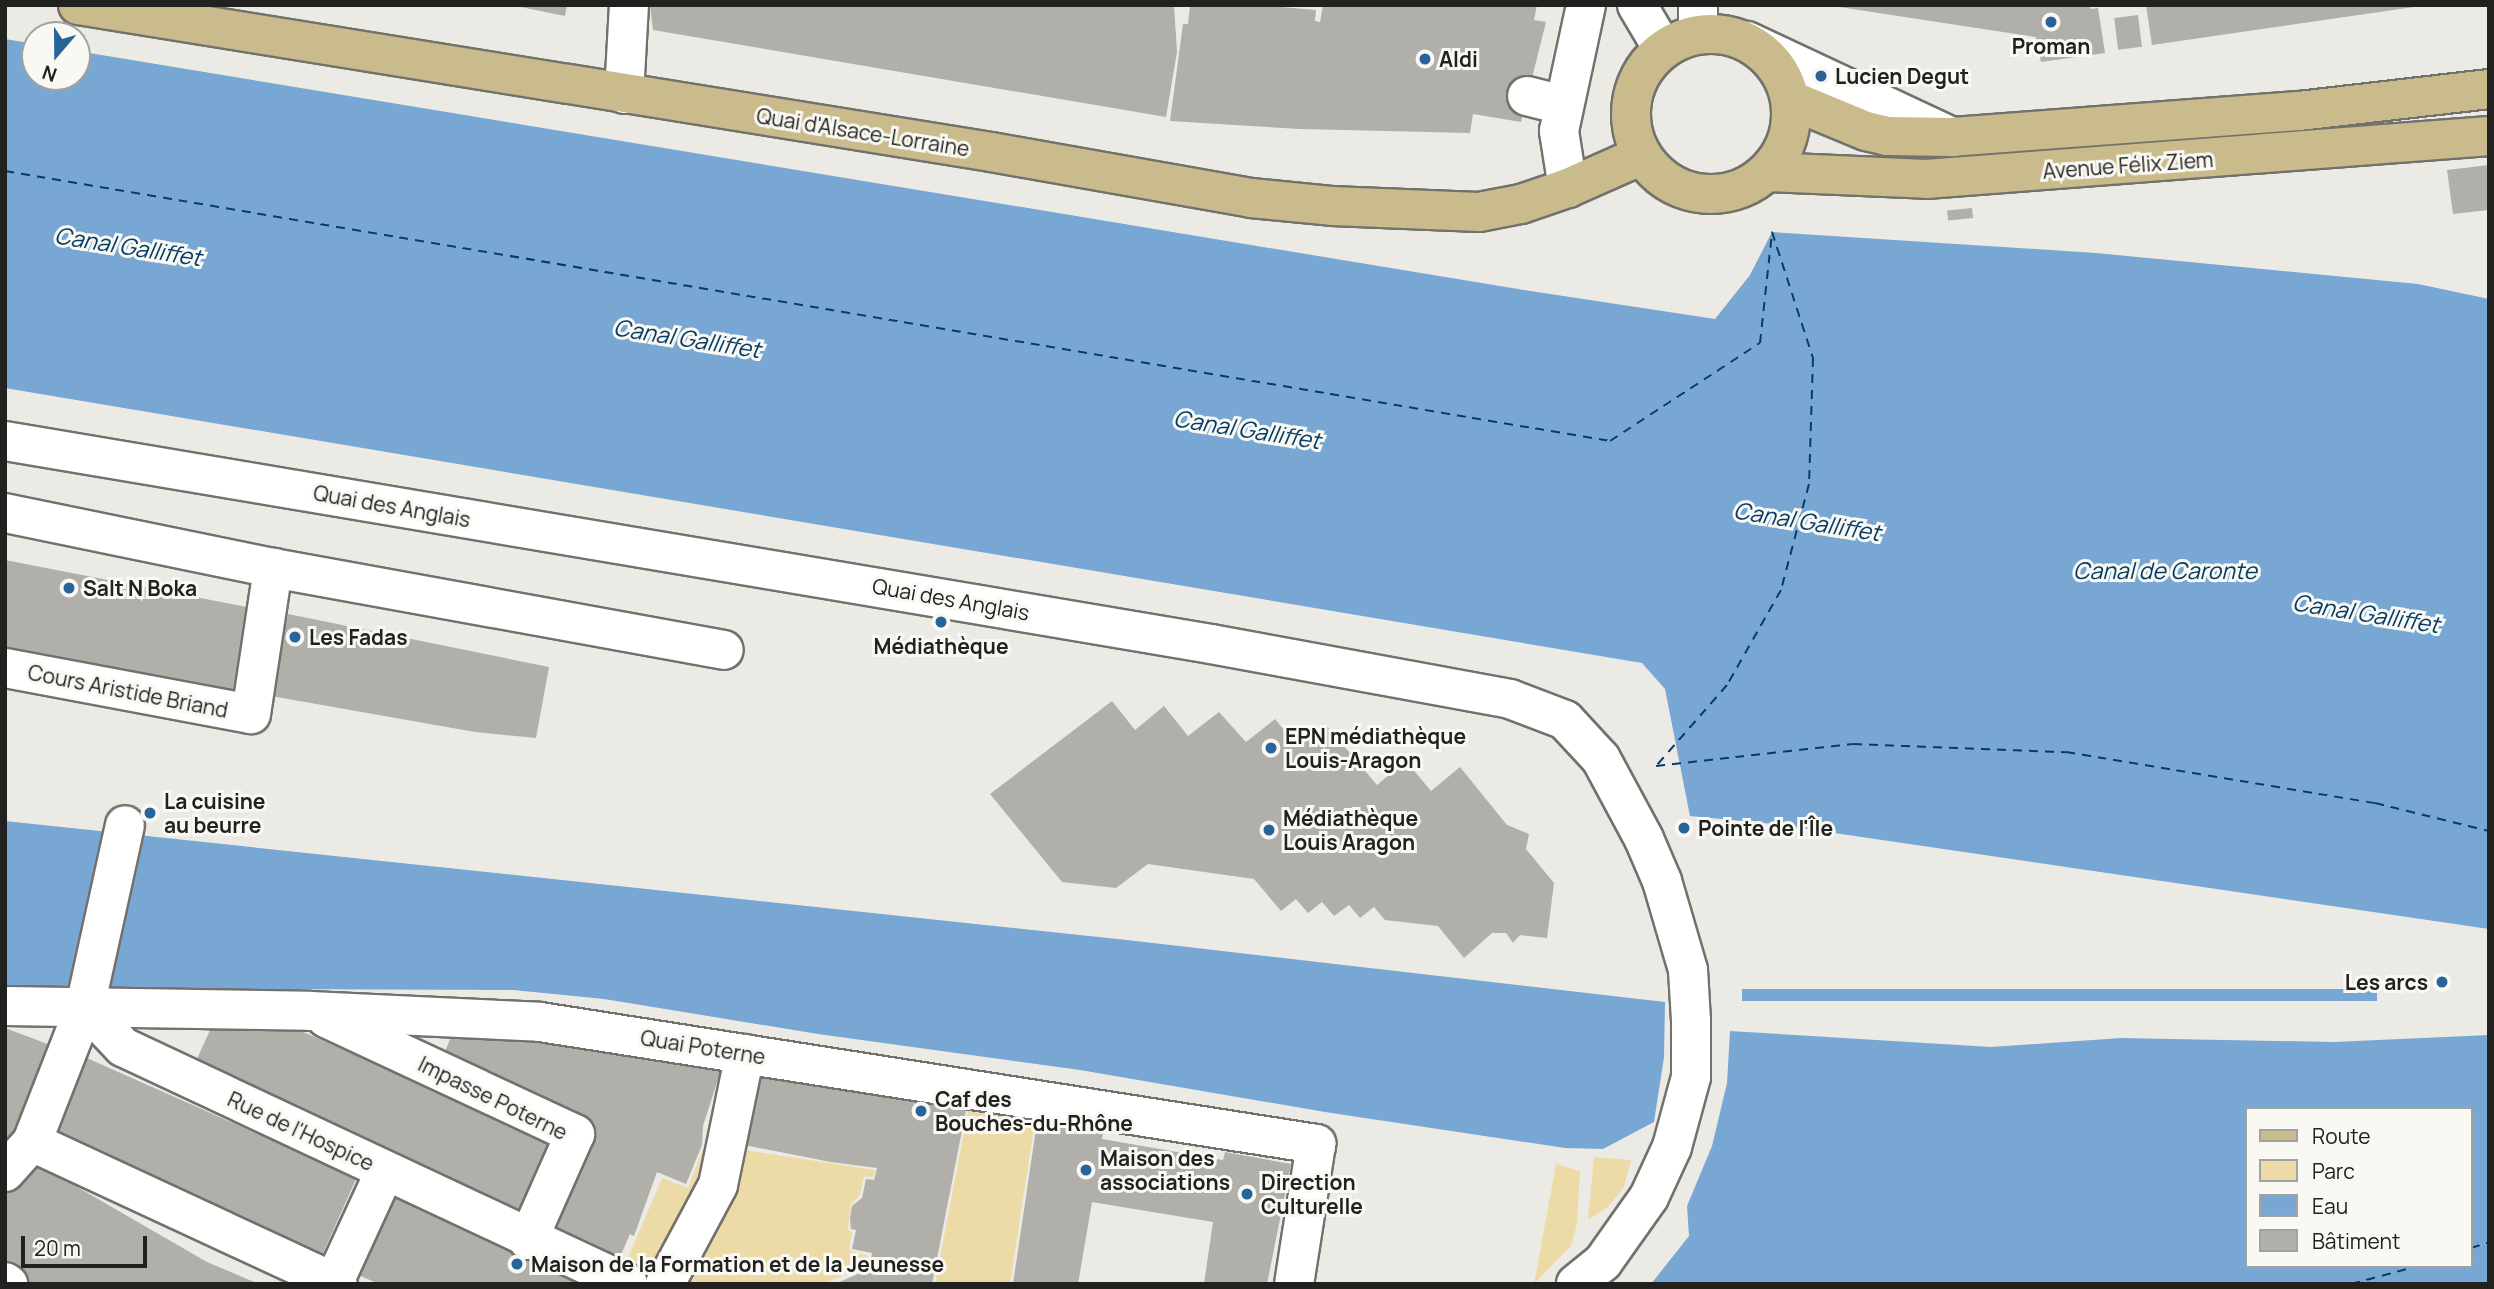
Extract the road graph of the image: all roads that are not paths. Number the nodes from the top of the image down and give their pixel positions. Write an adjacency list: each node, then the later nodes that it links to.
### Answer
1 (78, 5): 5 (main road, Quai d'Alsace-Lorraine)
2 (629, 5): 10 (street)
3 (1587, 5): 16 (street)
4 (1637, 5): 8 (street)
5 (229, 18): 10 (main road, Quai d'Alsace-Lorraine)
6 (1698, 19): 7 (main road); 8 (main road)
7 (1747, 41): 11 (main road); 12 (street, Avenue Félix Ziem)
8 (1663, 49): 14 (main road)
9 (2489, 89): 12 (main road, Avenue Félix Ziem)
10 (624, 94): 16 (main road, Quai d'Alsace-Lorraine)
11 (1791, 100): 12 (main road, Avenue Félix Ziem); 15 (main road)
12 (1952, 136)
13 (2489, 136): 15 (main road, Avenue Félix Ziem)
14 (1642, 155): 15 (main road); 16 (main road, Quai d'Alsace-Lorraine)
15 (1768, 172)
16 (1568, 188)
17 (5, 441): 35 (street, Quai des Anglais)
18 (5, 513): 19 (street)
19 (273, 568): 20 (street); 21 (street, Cours Aristide Briand)
20 (724, 650)
21 (5, 668)
22 (125, 825): 24 (street)
23 (5, 1006): 24 (street, Quai Poterne)
24 (85, 1007): 25 (street, Quai Poterne); 27 (street); 28 (street, Rue de l'Hospice)
25 (310, 1011): 26 (street, Quai Poterne); 30 (street, Impasse Poterne)
26 (745, 1054): 33 (street); 34 (street, Quai Poterne)
27 (32, 1142): 29 (street); 31 (street)
28 (386, 1171): 30 (street, Rue de l'Hospice); 31 (street)
29 (5, 1172)
30 (528, 1240): 32 (street, Rue de l'Hospice)
31 (336, 1283)
32 (628, 1284)
33 (665, 1284)
34 (1294, 1284)
35 (1576, 1284)

